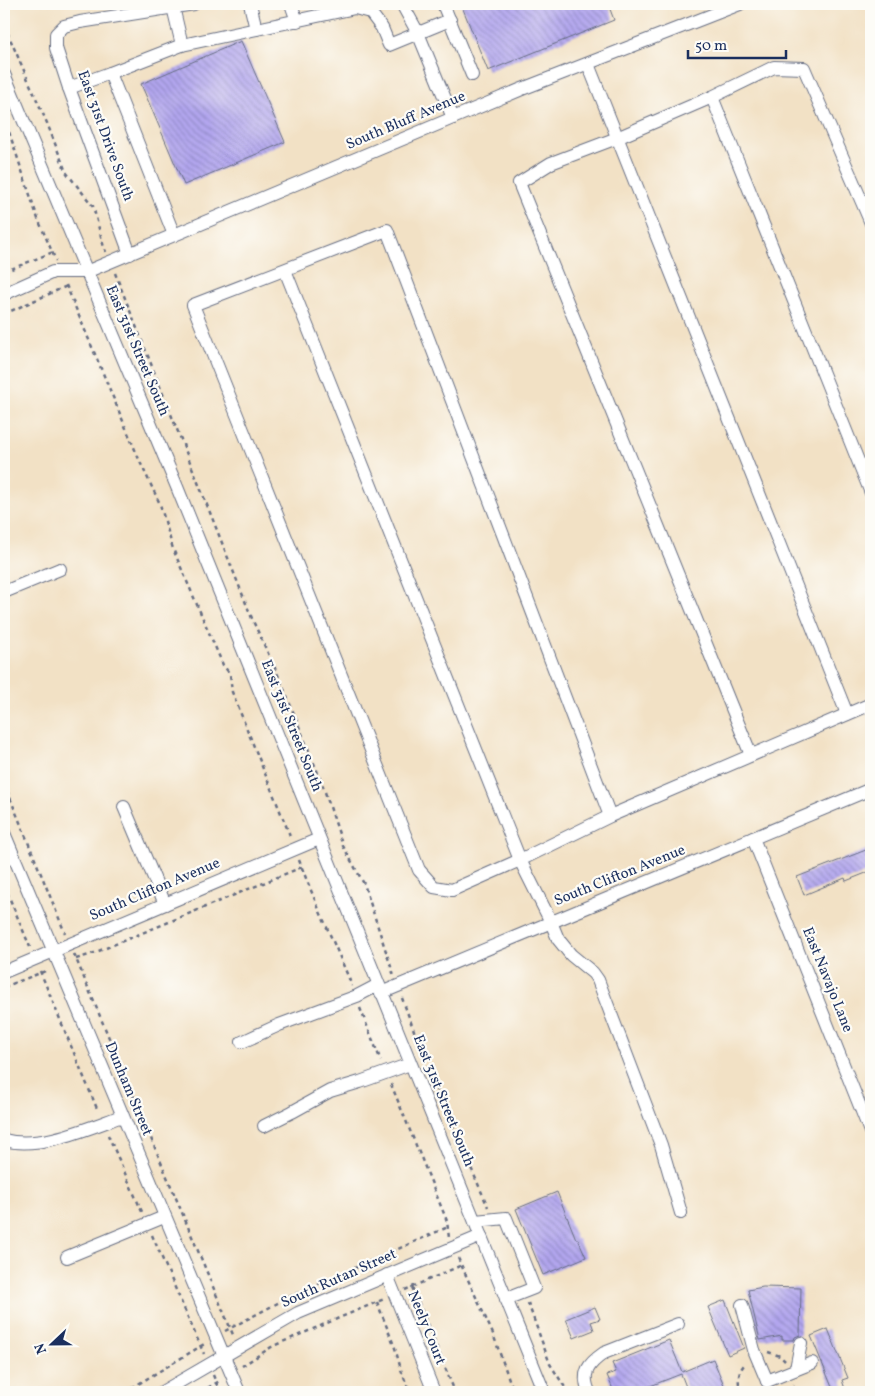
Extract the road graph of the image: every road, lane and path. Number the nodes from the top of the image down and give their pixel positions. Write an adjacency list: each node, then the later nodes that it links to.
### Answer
1 (194, 4): 7 (street)
2 (250, 4): 12 (street)
3 (291, 4): 10 (street)
4 (402, 4): 13 (street)
5 (444, 4): 9 (street)
6 (740, 4): 15 (street, South Bluff Avenue)
7 (178, 6): 8 (street); 14 (street)
8 (151, 7): 19 (street, East 31st Drive South)
9 (450, 20): 13 (street); 18 (street)
10 (297, 21): 12 (street); 13 (street)
11 (4, 25): 28 (path)
12 (256, 29): 14 (street)
13 (418, 33): 22 (street)
14 (182, 45): 16 (street)
15 (588, 64): 22 (street, South Bluff Avenue); 23 (street)
16 (110, 73): 19 (street); 25 (street)
17 (4, 74): 32 (street, East 31st Street South)
18 (472, 75)
19 (69, 88): 27 (street, East 31st Drive South)
20 (712, 97): 23 (street); 24 (street); 36 (street)
21 (4, 117): 26 (path)
22 (453, 118): 25 (street, South Bluff Avenue)
23 (617, 138): 40 (street); 41 (street)
24 (871, 223)
25 (174, 235): 27 (street, South Bluff Avenue)
26 (52, 252): 30 (path); 31 (path)
27 (130, 254): 28 (street, South Bluff Avenue)
28 (110, 262): 32 (street, South Bluff Avenue); 62 (path)
29 (284, 270): 45 (street); 50 (street); 50 (street)
30 (4, 272)
31 (61, 272): 32 (street); 33 (path); 34 (street)
32 (86, 272): 48 (street, East 31st Street South)
33 (67, 286): 35 (path); 49 (path)
34 (4, 294)
35 (4, 314)
36 (871, 493)
37 (60, 569): 38 (street)
38 (4, 592)
39 (871, 704): 40 (street)
40 (847, 714): 41 (street)
41 (751, 756): 45 (street)
42 (4, 783): 55 (path)
43 (871, 788): 47 (street, South Clifton Avenue)
44 (124, 807): 53 (street)
45 (610, 816): 50 (street)
46 (4, 833): 56 (street, Dunham Street)
47 (753, 838): 54 (street, South Clifton Avenue); 72 (street, East Navajo Lane)
48 (319, 839): 49 (street, South Clifton Avenue); 64 (street, East 31st Street South)
49 (295, 849): 51 (path); 53 (street, South Clifton Avenue)
50 (520, 860): 54 (street)
51 (302, 868): 58 (path); 65 (path)
52 (4, 885): 57 (path)
53 (165, 904): 55 (street, South Clifton Avenue)
54 (551, 922): 62 (street, South Clifton Avenue); 74 (street)
55 (70, 944): 56 (street, South Clifton Avenue); 58 (path)
56 (52, 951): 57 (street, South Clifton Avenue); 59 (street, Dunham Street)
57 (34, 958): 60 (street, South Clifton Avenue); 61 (path)
58 (76, 959): 92 (path)
59 (59, 966): 61 (path); 69 (street, Dunham Street)
60 (4, 972)
61 (40, 973): 63 (path); 70 (path)
62 (398, 986): 64 (street, South Clifton Avenue); 76 (path)
63 (4, 987)
64 (380, 989): 65 (street, South Clifton Avenue); 67 (street, East 31st Street South)
65 (356, 997): 66 (street, South Clifton Avenue); 68 (path)
66 (242, 1042)
67 (410, 1064): 68 (street); 77 (street, East 31st Street South)
68 (386, 1073): 71 (street); 79 (path)
69 (122, 1116): 70 (street); 75 (street, Dunham Street)
70 (103, 1122): 73 (street); 78 (path)
71 (264, 1126)
72 (871, 1134)
73 (4, 1140)
74 (681, 1214)
75 (164, 1217): 78 (street); 93 (street, Dunham Street)
76 (493, 1219): 77 (street); 86 (street)
77 (475, 1221): 80 (street, East 31st Street South)
78 (147, 1224): 82 (street); 95 (path)
79 (448, 1227): 81 (path); 92 (path)
80 (481, 1236): 81 (street, South Rutan Street); 88 (street, East 31st Street South)
81 (453, 1248): 83 (path); 84 (street, South Rutan Street)
82 (67, 1257)
83 (462, 1265): 85 (path); 112 (path)
84 (387, 1275): 87 (street, Neely Court); 96 (street, South Rutan Street)
85 (412, 1287): 87 (path); 111 (path)
86 (524, 1292): 88 (street); 114 (path)
87 (394, 1294): 89 (path); 110 (street, Neely Court)
88 (506, 1299): 113 (street, East 31st Street South)
89 (377, 1302): 101 (path); 109 (path)
90 (742, 1305): 103 (street)
91 (678, 1324): 115 (street)
92 (231, 1328): 93 (path); 96 (path)
93 (215, 1338): 95 (path); 97 (street, Dunham Street)
94 (801, 1343): 100 (street)
95 (200, 1347): 99 (path); 104 (path)
96 (239, 1347): 97 (street, South Rutan Street)
97 (223, 1357): 99 (street, South Rutan Street); 101 (street, Dunham Street)
98 (812, 1363): 100 (street)
99 (208, 1365): 102 (path); 105 (street, South Rutan Street)
100 (796, 1369): 103 (street)
101 (230, 1373): 102 (path); 108 (street, Dunham Street)
102 (216, 1383): 106 (path); 107 (path)
103 (766, 1387)
104 (126, 1392)
105 (162, 1392)
106 (201, 1392)
107 (220, 1392)
108 (239, 1392)
109 (410, 1392)
110 (434, 1392)
111 (454, 1392)
112 (516, 1392)
113 (544, 1392)
114 (568, 1392)
115 (589, 1392)

